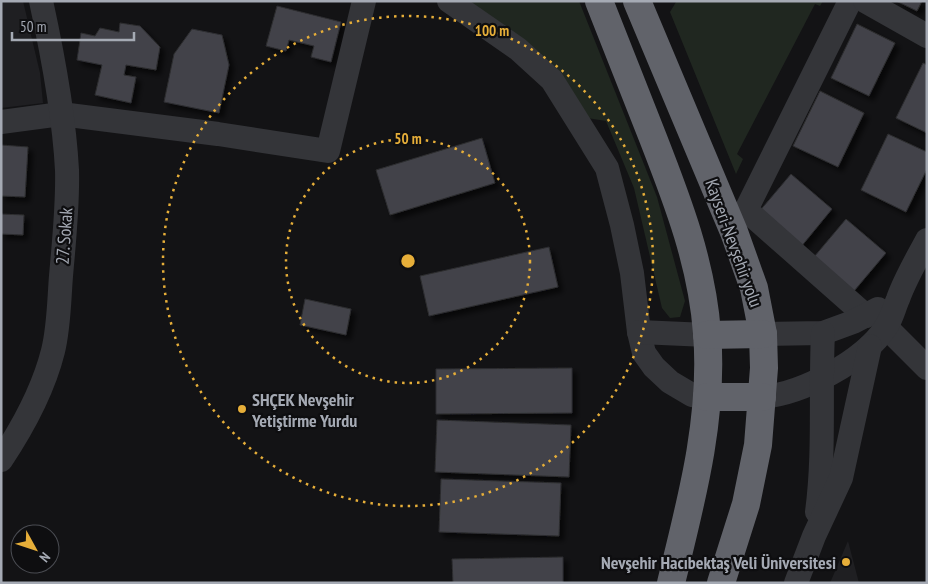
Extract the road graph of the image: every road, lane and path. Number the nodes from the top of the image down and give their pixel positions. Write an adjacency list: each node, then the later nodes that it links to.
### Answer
1 (41, 1): 9 (street, 27. Sokak)
2 (364, 1): 9 (street)
3 (449, 1): 13 (street)
4 (599, 1): 16 (highway)
5 (637, 1): 15 (highway, Kayseri-Nevşehir yolu)
6 (850, 1): 12 (street)
7 (865, 1): 8 (street)
8 (927, 36)
9 (61, 114): 10 (street); 22 (street, 27. Sokak)
10 (1, 122)
11 (927, 240): 12 (street)
12 (876, 322): 14 (street); 17 (street); 18 (street)
13 (639, 332): 16 (street); 20 (street)
14 (823, 333): 15 (street); 19 (street)
15 (763, 334): 16 (highway); 21 (highway, Kayseri-Nevşehir yolu)
16 (707, 335): 20 (highway)
17 (870, 346): 19 (street); 23 (street)
18 (927, 368)
19 (821, 378): 21 (street); 23 (street)
20 (707, 397): 21 (highway); 24 (highway)
21 (762, 397): 25 (highway, Kayseri-Nevşehir yolu)
22 (1, 460)
23 (814, 536): 26 (street)
24 (671, 583)
25 (721, 583)
26 (796, 583)

